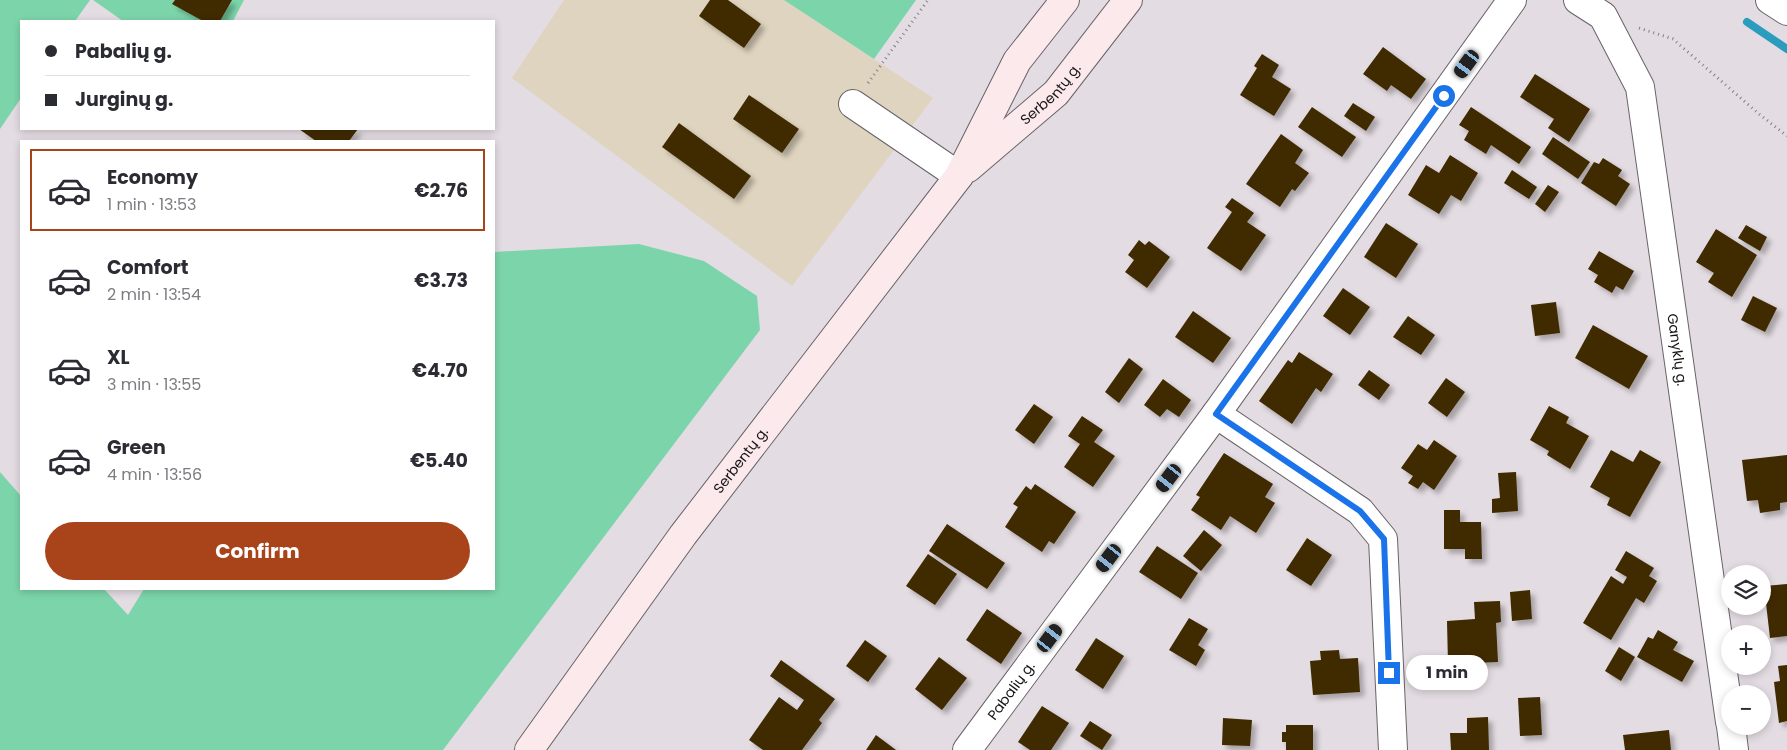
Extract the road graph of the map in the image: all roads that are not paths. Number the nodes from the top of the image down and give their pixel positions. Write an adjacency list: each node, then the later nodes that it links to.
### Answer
1 (1065, 0): 8 (main road, Serbentų g.)
2 (1128, 0): 8 (main road, Serbentų g.)
3 (1512, 0): 9 (street, Pabalių g.)
4 (1578, 0): 10 (street, Ganyklų g.)
5 (1770, 0): 6 (street)
6 (1787, 11)
7 (853, 104): 8 (street)
8 (959, 176): 12 (main road, Serbentų g.)
9 (1216, 414): 13 (street, Pabalių g.); 14 (street)
10 (1725, 685)
11 (1732, 735): 15 (street)
12 (529, 750)
13 (967, 750)
14 (1393, 750)
15 (1734, 750)

